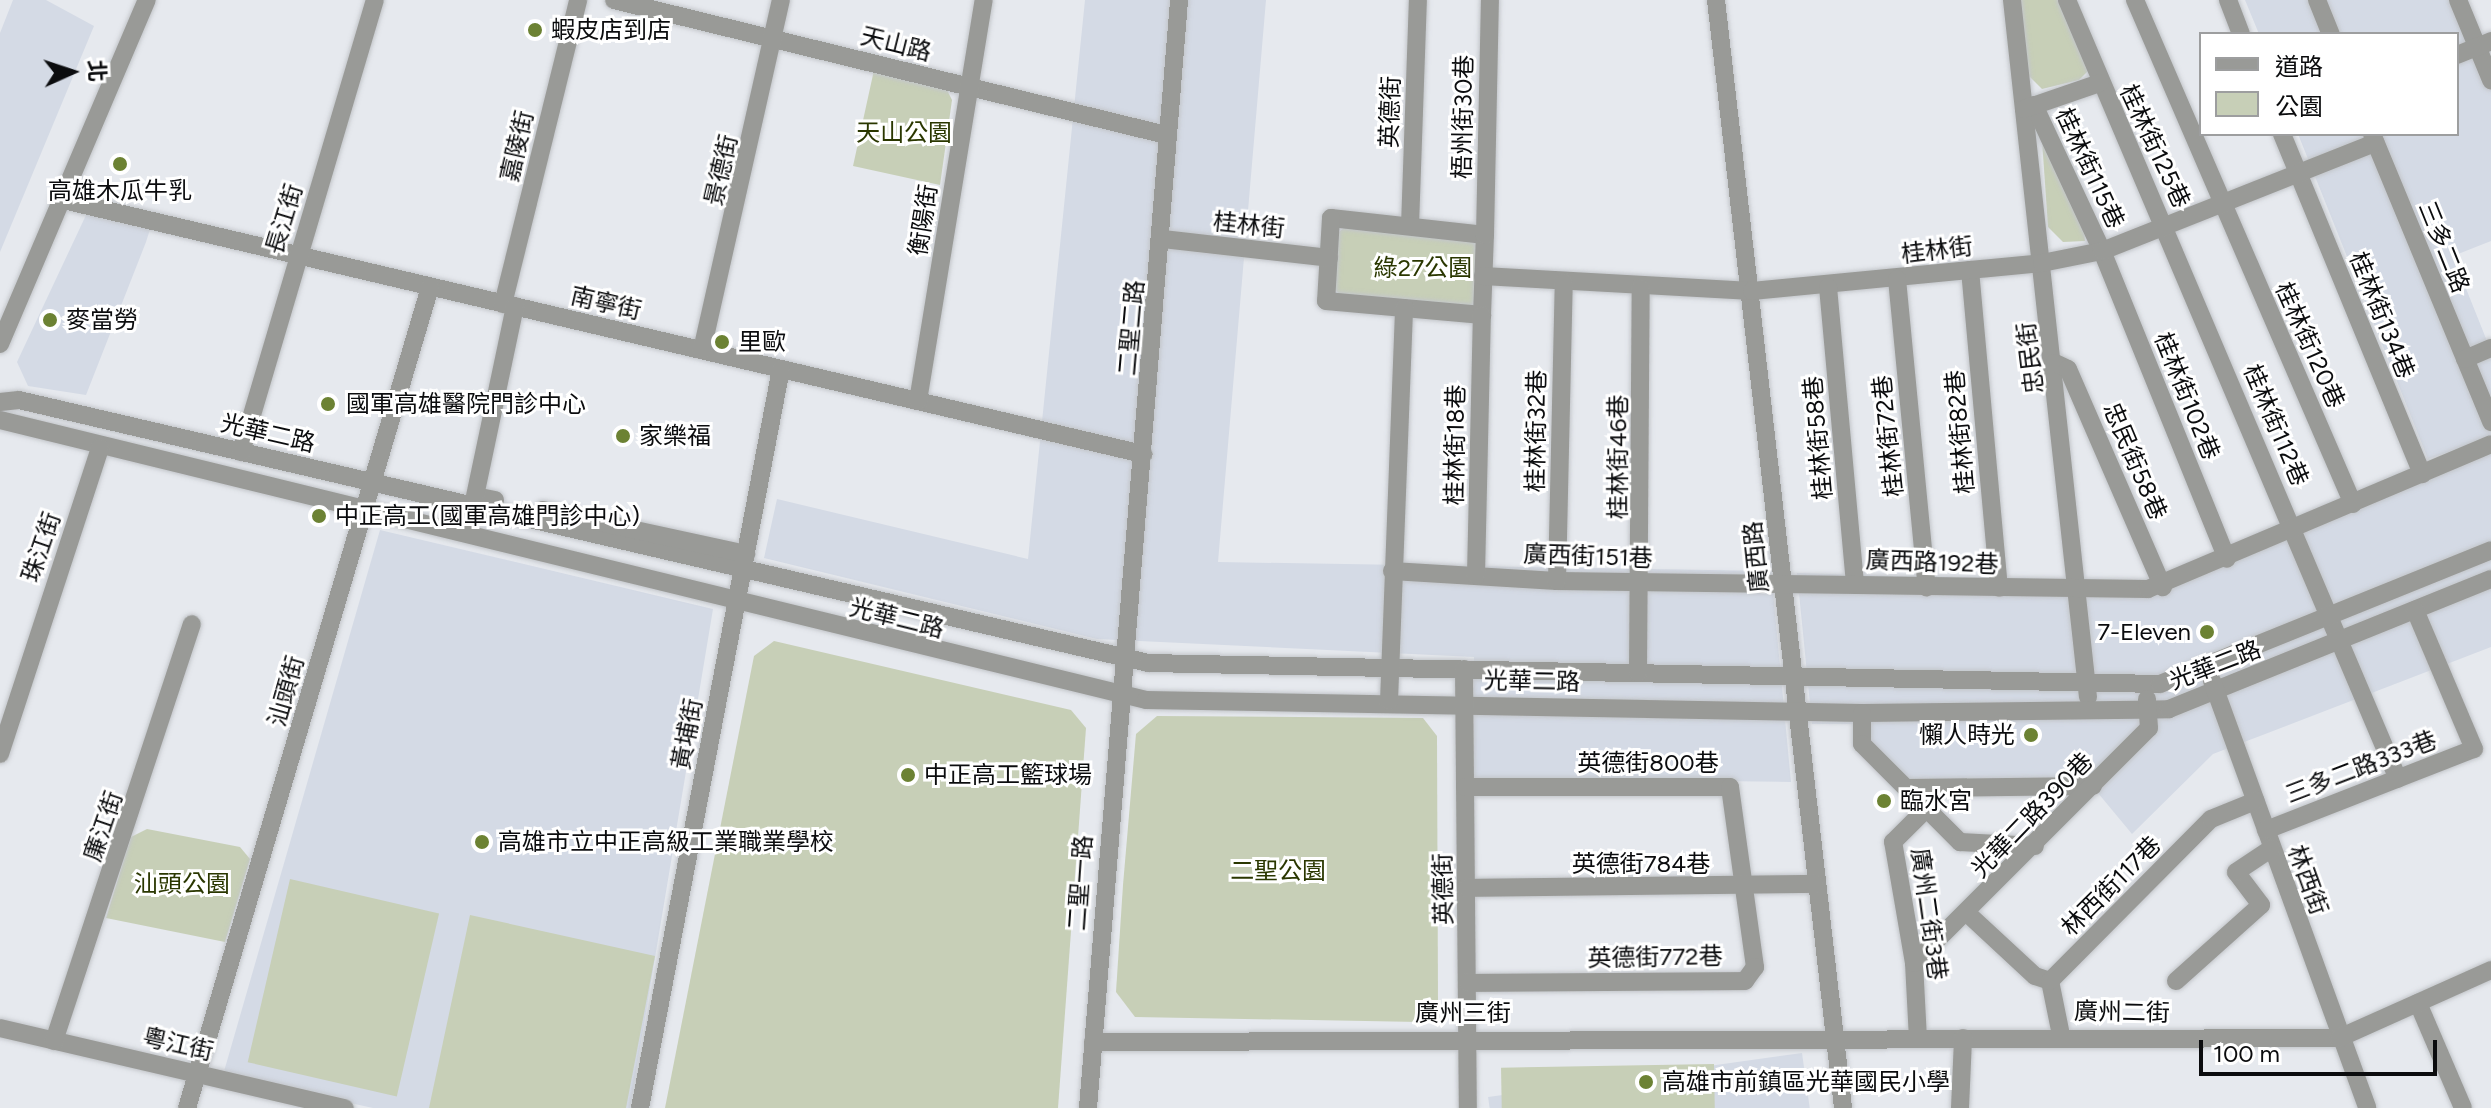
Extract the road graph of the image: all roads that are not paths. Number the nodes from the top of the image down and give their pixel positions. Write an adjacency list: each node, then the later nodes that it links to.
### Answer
1 (147, 0): 30 (street)
2 (375, 0): 37 (street, 長江街)
3 (578, 0): 48 (street, 嘉陵街)
4 (614, 0): 19 (street, 天山路)
5 (781, 0): 19 (street, 景德街)
6 (984, 0): 24 (street, 衡陽街)
7 (1179, 0): 26 (street, 二聖二路)
8 (1418, 0): 32 (street, 英德街)
9 (1490, 0): 34 (street, 梧州街30巷)
10 (1716, 0): 47 (street, 廣西路)
11 (2012, 0): 25 (street, 忠民街)
12 (2067, 0): 23 (street, 桂林街125巷)
13 (2135, 0): 31 (street, 桂林街120巷)
14 (2228, 0): 17 (street)
15 (2317, 0): 18 (street)
16 (2458, 0): 20 (street)
17 (2240, 32)
18 (2330, 32)
19 (773, 39): 24 (street, 天山路); 53 (street, 景德街)
20 (2483, 44): 21 (street); 22 (street)
21 (2459, 54)
22 (2491, 80)
23 (2100, 83): 25 (street); 33 (street, 桂林街125巷)
24 (970, 87): 26 (street, 天山路); 57 (street, 衡陽街)
25 (2029, 107): 36 (street, 桂林街115巷); 39 (street, 忠民街)
26 (1166, 135): 35 (street, 二聖二路)
27 (2283, 136): 29 (street, 桂林街134巷)
28 (2374, 138): 29 (street, 桂林街); 54 (street, 三多二路)
29 (2299, 175): 31 (street, 桂林街); 65 (street, 桂林街134巷)
30 (59, 199): 37 (street, 南寧街); 51 (street)
31 (2223, 206): 33 (street, 桂林街); 68 (street, 桂林街120巷)
32 (1410, 226): 34 (street); 38 (street)
33 (2167, 228): 36 (street, 桂林街); 71 (street, 桂林街112巷)
34 (1485, 235): 41 (street)
35 (1163, 239): 38 (street, 桂林街); 64 (street, 二聖二路)
36 (2102, 251): 39 (street, 桂林街); 74 (street, 桂林街102巷)
37 (298, 255): 44 (street, 南寧街); 63 (street, 長江街)
38 (1329, 258): 49 (street)
39 (2042, 263): 40 (street, 桂林街); 55 (street, 忠民街)
40 (1970, 270): 42 (street, 桂林街); 85 (street, 桂林街82巷)
41 (1483, 276): 43 (street, 桂林街); 50 (street)
42 (1897, 279): 45 (street, 桂林街); 84 (street, 桂林街72巷)
43 (1564, 282): 46 (street, 桂林街); 79 (street, 桂林街32巷)
44 (430, 287): 48 (street, 南寧街); 66 (street, 汕頭街)
45 (1828, 287): 47 (street, 桂林街); 82 (street, 桂林街58巷)
46 (1641, 288): 47 (street, 桂林街); 80 (street, 桂林街46巷)
47 (1752, 291): 81 (street, 廣西路)
48 (509, 305): 53 (street, 南寧街); 67 (street, 嘉陵街)
49 (1404, 308): 50 (street); 76 (street)
50 (1482, 315): 77 (street, 桂林街18巷)
51 (0, 344)
52 (2491, 348): 54 (street)
53 (702, 350): 56 (street, 南寧街)
54 (2465, 359): 60 (street, 三多二路)
55 (2055, 363): 83 (street, 忠民街58巷); 86 (street, 忠民街)
56 (781, 369): 57 (street, 南寧街); 75 (street, 黃埔街)
57 (918, 401): 64 (street, 南寧街)
58 (0, 402): 63 (street, 光華二路)
59 (0, 420): 62 (street, 光華二路)
60 (2491, 422)
61 (2491, 444): 65 (street)
62 (100, 448): 69 (street, 光華二路); 108 (street, 珠江街)
63 (241, 452): 66 (street, 光華二路)
64 (1143, 454): 92 (street, 二聖二路)
65 (2422, 474): 68 (street)
66 (374, 478): 67 (street); 69 (street, 汕頭街); 70 (street, 光華二路)
67 (475, 496): 75 (street)
68 (2353, 504): 71 (street)
69 (364, 511): 73 (street, 光華二路); 136 (street, 汕頭街)
70 (571, 529): 73 (street); 75 (street, 光華二路)
71 (2294, 531): 74 (street); 89 (street, 桂林街112巷)
72 (2491, 550): 89 (street, 光華二路)
73 (564, 559): 87 (street, 光華二路)
74 (2227, 559): 83 (street)
75 (745, 562): 87 (street, 黃埔街); 92 (street, 光華二路)
76 (1392, 571): 77 (street, 廣西街151巷); 93 (street)
77 (1476, 575): 79 (street, 廣西街151巷)
78 (2491, 579): 88 (street, 光華二路)
79 (1557, 581): 80 (street, 廣西街151巷)
80 (1643, 582): 81 (street, 廣西街151巷); 96 (street, 桂林街46巷)
81 (1782, 583): 82 (street, 廣西路192巷); 97 (street, 廣西路)
82 (1855, 583): 84 (street, 廣西路192巷)
83 (2163, 587): 86 (street, 廣西路192巷)
84 (1927, 588): 85 (street, 廣西路192巷)
85 (1999, 588): 86 (street, 廣西路192巷)
86 (2080, 590): 98 (street, 忠民街)
87 (737, 601): 101 (street, 光華二路); 139 (street, 黃埔街)
88 (2415, 610): 91 (street, 光華二路); 109 (street, 三多二路333巷)
89 (2330, 615): 91 (street, 桂林街112巷); 94 (street, 光華二路)
90 (192, 624): 134 (street, 廉江街)
91 (2340, 640): 100 (street, 光華二路); 109 (street, 桂林街112巷)
92 (1123, 661): 93 (street, 光華二路); 101 (street, 二聖一路)
93 (1390, 667): 95 (street, 光華二路); 102 (street)
94 (2206, 668): 99 (street, 光華二路); 100 (street, 林西街)
95 (1464, 669): 96 (street, 光華二路); 103 (street, 英德街)
96 (1638, 673): 97 (street, 光華二路)
97 (1793, 677): 98 (street, 光華二路); 106 (street, 廣西路)
98 (2087, 685): 99 (street, 光華二路); 105 (street, 忠民街)
99 (2143, 685): 104 (street)
100 (2216, 692): 104 (street, 光華二路); 113 (street, 林西街)
101 (1117, 697): 102 (street, 光華二路); 135 (street, 二聖一路)
102 (1389, 701): 103 (street, 光華二路)
103 (1464, 703): 106 (street, 光華二路); 111 (street, 英德街)
104 (2150, 710): 105 (street, 光華二路); 110 (street, 光華二路390巷)
105 (2088, 711): 107 (street, 光華二路)
106 (1797, 712): 107 (street, 光華二路); 117 (street, 廣西路)
107 (1862, 713): 112 (street)
108 (0, 754)
109 (2398, 779): 115 (street, 三多二路333巷)
110 (2093, 786): 112 (street); 116 (street, 光華二路390巷)
111 (1465, 787): 118 (street, 英德街800巷); 119 (street, 英德街)
112 (1908, 788): 114 (street)
113 (2255, 801): 115 (street, 林西街); 123 (street, 林西街117巷)
114 (1926, 809): 116 (street); 121 (street, 廣州二街3巷)
115 (2269, 839): 124 (street, 三多二路333巷); 131 (street, 林西街)
116 (2035, 846): 120 (street, 光華二路390巷)
117 (1815, 884): 118 (street, 英德街784巷); 133 (street, 廣西路)
118 (1744, 887): 119 (street, 英德街784巷); 125 (street, 英德街772巷)
119 (1467, 888): 125 (street, 英德街)
120 (1968, 914): 121 (street, 光華二路390巷); 123 (street)
121 (1914, 963): 132 (street, 廣州二街3巷)
122 (2491, 970): 126 (street, 廣州二街)
123 (2050, 981): 128 (street)
124 (2176, 981)
125 (1468, 983): 129 (street, 英德街)
126 (2418, 1003): 131 (street, 廣州二街); 145 (street)
127 (0, 1028): 134 (street, 粵江街)
128 (2061, 1035): 130 (street, 廣州二街); 131 (street, 廣州二街)
129 (1468, 1036): 133 (street, 廣州三街); 135 (street, 廣州三街); 141 (street, 英德街)
130 (1963, 1038): 132 (street, 廣州二街); 143 (street)
131 (2339, 1038): 144 (street, 林西街)
132 (1918, 1039): 133 (street, 廣州二街)
133 (1834, 1040): 142 (street, 廣西路)
134 (54, 1041): 136 (street, 粵江街)
135 (1093, 1042): 140 (street, 二聖一路)
136 (198, 1073): 137 (street, 汕頭街); 138 (street, 粵江街)
137 (187, 1108)
138 (345, 1108)
139 (640, 1108)
140 (1088, 1108)
141 (1468, 1108)
142 (1843, 1108)
143 (1960, 1108)
144 (2367, 1108)
145 (2463, 1108)

